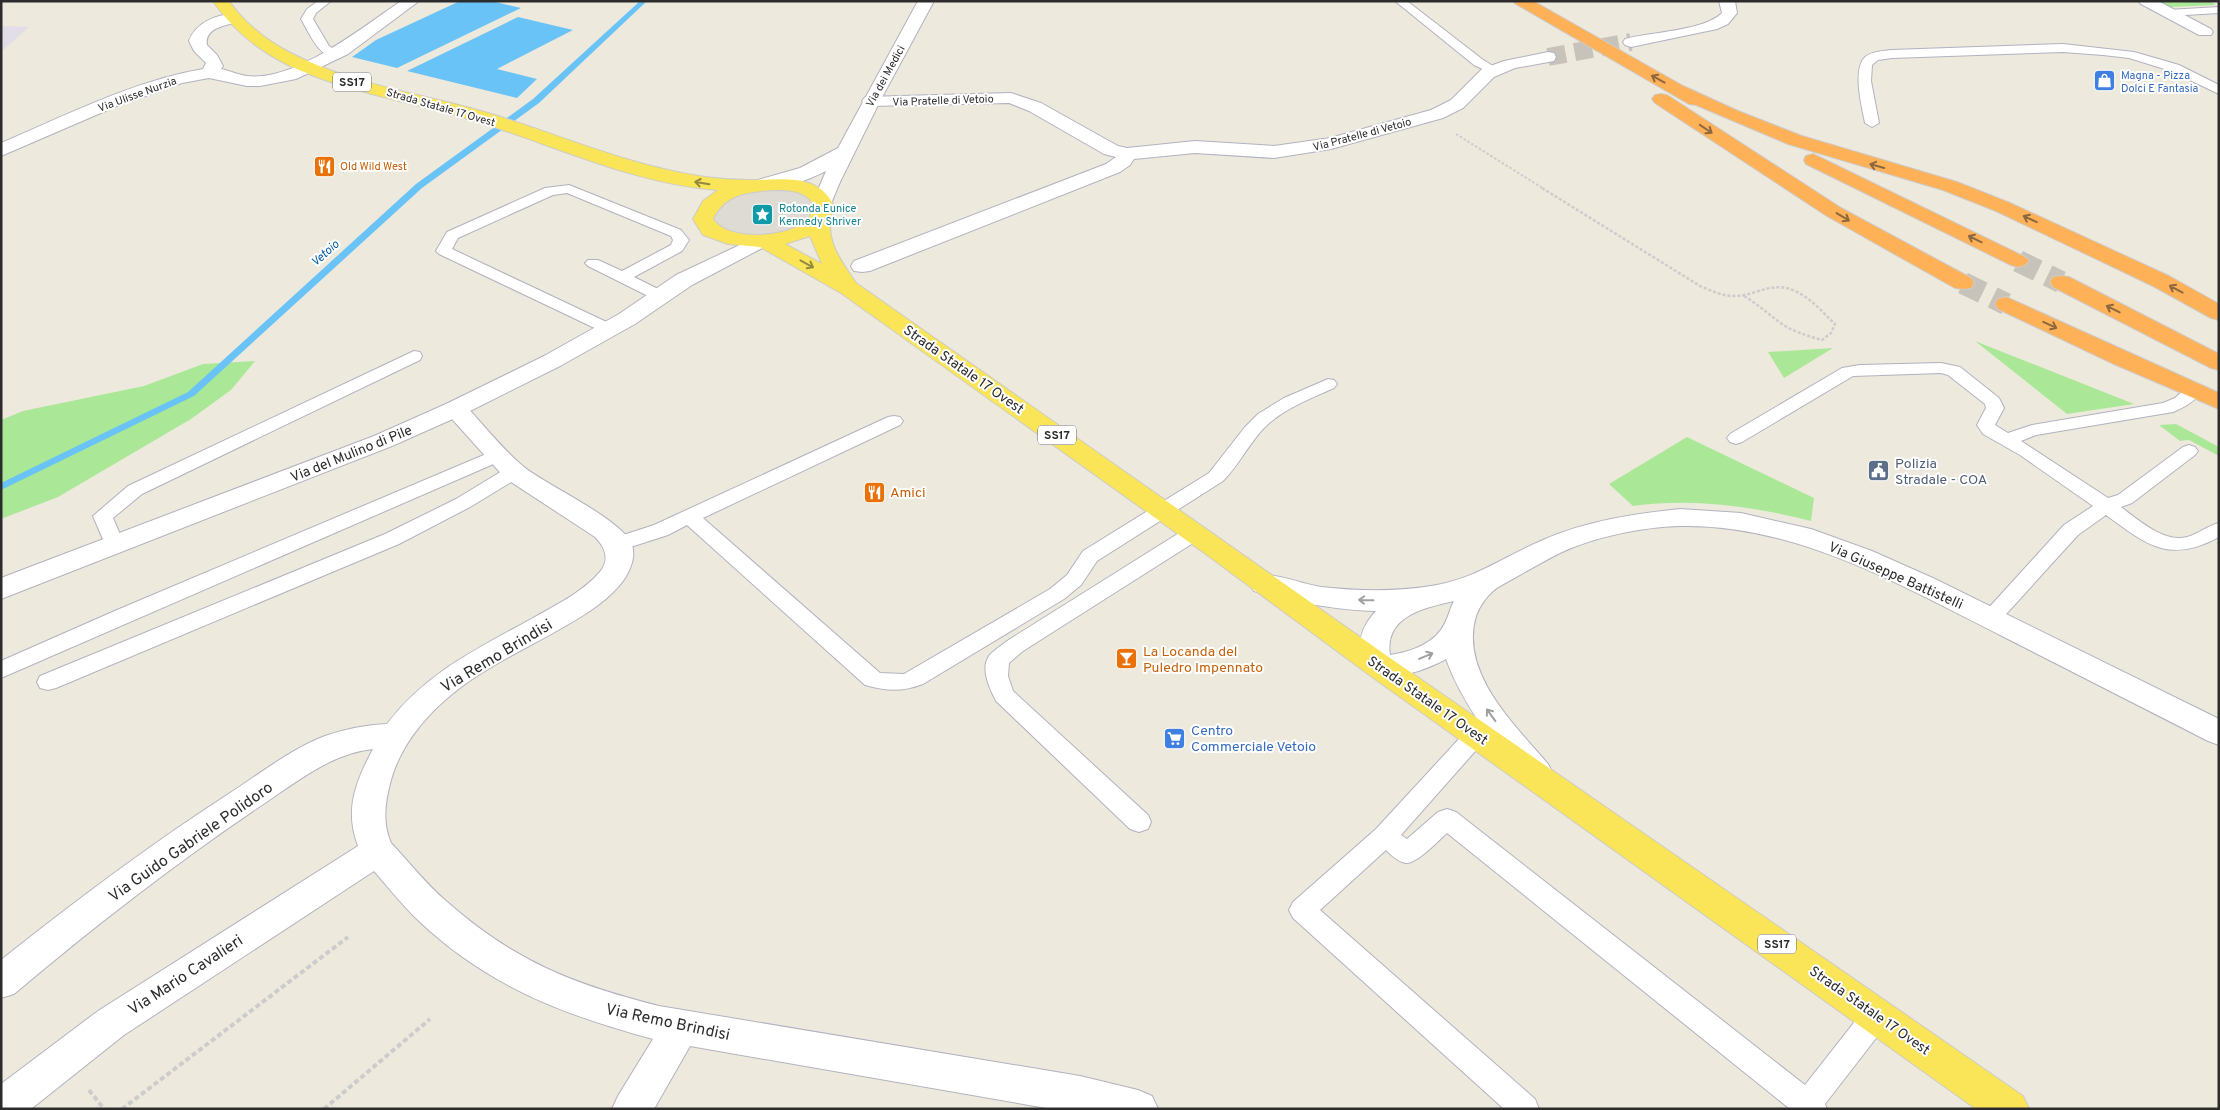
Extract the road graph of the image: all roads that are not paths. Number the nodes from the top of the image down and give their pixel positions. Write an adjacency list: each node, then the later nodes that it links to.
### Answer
1 (326, 1): 18 (lane)
2 (411, 1): 18 (street, Via Ulisse Nurzia)
3 (926, 1): 25 (street, Via dei Medici)
4 (1400, 1): 21 (lane)
5 (1502, 1): 16 (highway)
6 (1507, 1): 16 (highway)
7 (1521, 1): 15 (highway)
8 (1530, 1): 15 (highway)
9 (1727, 1): 17 (street)
10 (2146, 1): 13 (street)
11 (226, 8): 20 (main road, Strada Statale 17 Ovest / SS17); 22 (street)
12 (2219, 10): 13 (lane)
13 (2168, 13): 14 (street)
14 (2205, 32)
15 (1582, 36): 23 (highway, one-way to 15)
16 (1561, 38): 40 (highway, one-way to 40)
17 (1630, 42)
18 (335, 54): 20 (street, Via Ulisse Nurzia)
19 (1548, 57): 21 (street, Via Pratelle di Vetoio)
20 (308, 67): 22 (street, Via Ulisse Nurzia); 30 (main road, Strada Statale 17 Ovest / SS17)
21 (1493, 70): 29 (street, Via Pratelle di Vetoio)
22 (209, 73): 27 (street, Via Ulisse Nurzia)
23 (1678, 90): 35 (highway, one-way to 23); 45 (highway, one-way to 23)
24 (2219, 90): 26 (lane)
25 (871, 101): 28 (street, Via dei Medici); 29 (street, Via Pratelle di Vetoio)
26 (1872, 123)
27 (1, 150)
28 (845, 152): 31 (street); 32 (street, Via dei Medici)
29 (1127, 154): 37 (street)
30 (638, 171): 31 (main road, Strada Statale 17 Ovest / SS17, one-way to 30); 33 (main road, Strada Statale 17 Ovest / SS17)
31 (758, 185): 32 (main road, SS17); 33 (main road, SS17)
32 (821, 211): 34 (main road, SS17); 42 (main road, Strada Statale 17 Ovest / SS17)
33 (708, 224): 34 (main road, SS17); 39 (street, Via del Mulino di Pile)
34 (762, 242): 39 (street, Via del Mulino di Pile); 42 (main road, Strada Statale 17 Ovest / SS17, one-way to 42)
35 (2018, 261)
36 (593, 263): 38 (lane)
37 (862, 266)
38 (622, 277): 43 (lane); 46 (lane)
39 (684, 280): 43 (street, Via del Mulino di Pile)
40 (1963, 282)
41 (2061, 282): 48 (highway, one-way to 41)
42 (849, 288): 59 (main road, Strada Statale 17 Ovest / SS17)
43 (660, 296): 46 (street, Via del Mulino di Pile)
44 (2006, 304): 50 (highway, one-way to 50)
45 (2219, 313)
46 (609, 329): 52 (street, Via del Mulino di Pile)
47 (414, 356): 64 (lane)
48 (2219, 363)
49 (1328, 384): 59 (lane)
50 (2193, 391): 51 (highway); 55 (lane)
51 (2219, 402)
52 (455, 409): 57 (street); 64 (street, Via del Mulino di Pile)
53 (894, 421): 60 (lane)
54 (1736, 438): 55 (lane)
55 (2006, 440): 58 (lane)
56 (2189, 450): 58 (lane)
57 (506, 464): 63 (street); 72 (lane); 73 (lane)
58 (2106, 506): 61 (lane); 69 (lane)
59 (1162, 510): 60 (lane); 62 (main road, Strada Statale 17 Ovest / SS17)
60 (690, 517): 63 (lane)
61 (2219, 528)
62 (1194, 533): 66 (main road, Strada Statale 17 Ovest / SS17); 78 (lane)
63 (618, 544): 76 (street, Via Remo Brindisi)
64 (115, 546): 67 (street, Via del Mulino di Pile)
65 (1498, 574): 68 (street, Via Giuseppe Battistelli); 69 (street, Via Giuseppe Battistelli); 70 (street, Via Giuseppe Battistelli)
66 (1264, 584): 68 (street, Via Giuseppe Battistelli, one-way to 66); 71 (main road, Strada Statale 17 Ovest / SS17)
67 (1, 589)
68 (1441, 594): 71 (street, Via Giuseppe Battistelli)
69 (1991, 618): 74 (street, Via Giuseppe Battistelli)
70 (1459, 624): 71 (street, Via Giuseppe Battistelli, one-way to 70); 77 (street, Via Giuseppe Battistelli, one-way to 70)
71 (1379, 666): 75 (main road, Strada Statale 17 Ovest / SS17)
72 (1, 670)
73 (48, 682)
74 (2219, 733)
75 (1478, 734): 77 (main road, Strada Statale 17 Ovest / SS17); 79 (lane)
76 (396, 736): 80 (street, Via Remo Brindisi); 81 (street, Via Guido Gabriele Polidoro)
77 (1544, 780): 82 (main road, Strada Statale 17 Ovest / SS17)
78 (1139, 822)
79 (1385, 836): 84 (lane); 88 (lane)
80 (377, 850): 83 (street, Via Remo Brindisi); 85 (street, Via Mario Cavalieri)
81 (1, 982)
82 (1877, 1015): 84 (lane); 89 (main road, Strada Statale 17 Ovest / SS17)
83 (680, 1026): 86 (street); 87 (street, Via Remo Brindisi)
84 (1810, 1106)
85 (1, 1108)
86 (632, 1109)
87 (1138, 1109)
88 (1525, 1109)
89 (2009, 1109)

